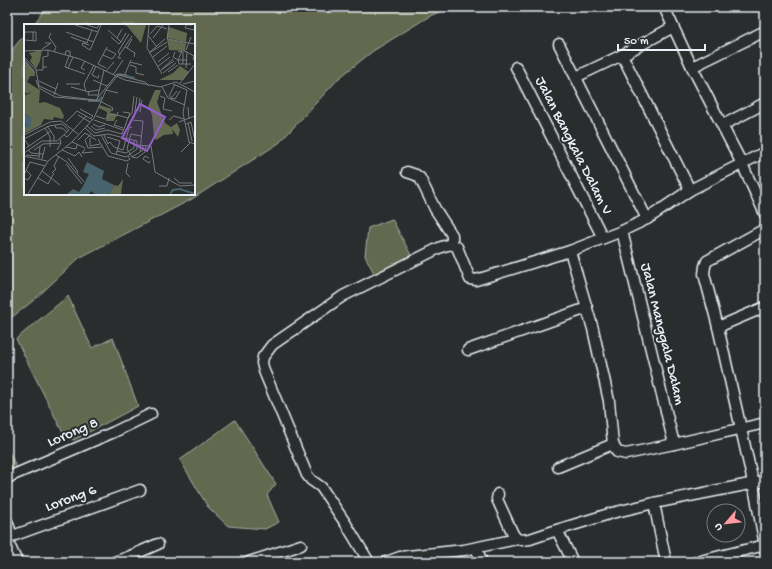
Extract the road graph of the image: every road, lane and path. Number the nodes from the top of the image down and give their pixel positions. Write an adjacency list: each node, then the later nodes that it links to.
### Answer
1 (664, 7): 2 (street)
2 (673, 27): 5 (street); 7 (street)
3 (765, 31): 7 (street)
4 (559, 44): 8 (street)
5 (622, 55): 8 (street); 14 (street)
6 (516, 67): 19 (street, Jalan Bangkala Dalam V)
7 (692, 67): 10 (street)
8 (576, 77): 16 (street)
9 (765, 103): 10 (street)
10 (722, 125): 12 (street)
11 (765, 152): 12 (street)
12 (742, 164): 14 (street); 15 (street)
13 (407, 172): 20 (street)
14 (690, 190): 16 (street)
15 (765, 214)
16 (647, 219): 18 (street)
17 (765, 229): 24 (street)
18 (622, 231): 19 (street); 30 (street, Jalan Manggala Dalam)
19 (603, 238): 21 (street)
20 (451, 244): 21 (street); 49 (street)
21 (570, 251): 23 (street)
22 (765, 306): 24 (street)
23 (587, 308): 25 (street); 29 (street)
24 (718, 327): 28 (street)
25 (468, 350)
26 (151, 414): 32 (street, Lorong 8)
27 (765, 423): 28 (street)
28 (740, 429): 30 (street); 34 (street)
29 (613, 444): 30 (street); 31 (street)
30 (674, 444)
31 (558, 467)
32 (7, 479)
33 (765, 480): 34 (street)
34 (753, 482): 37 (street); 44 (street)
35 (140, 490): 40 (street, Lorong 6)
36 (498, 497): 41 (street)
37 (654, 502): 39 (street); 53 (street)
38 (7, 521): 40 (street)
39 (557, 530): 41 (street); 52 (street)
40 (9, 538): 46 (street)
41 (517, 539): 45 (street)
42 (158, 544): 47 (street)
43 (301, 545): 48 (street)
44 (765, 545): 54 (street)
45 (476, 548): 50 (street); 51 (street)
46 (17, 562)
47 (114, 562)
48 (249, 562)
49 (368, 562)
50 (386, 562)
51 (482, 562)
52 (573, 562)
53 (666, 562)
54 (696, 562)

